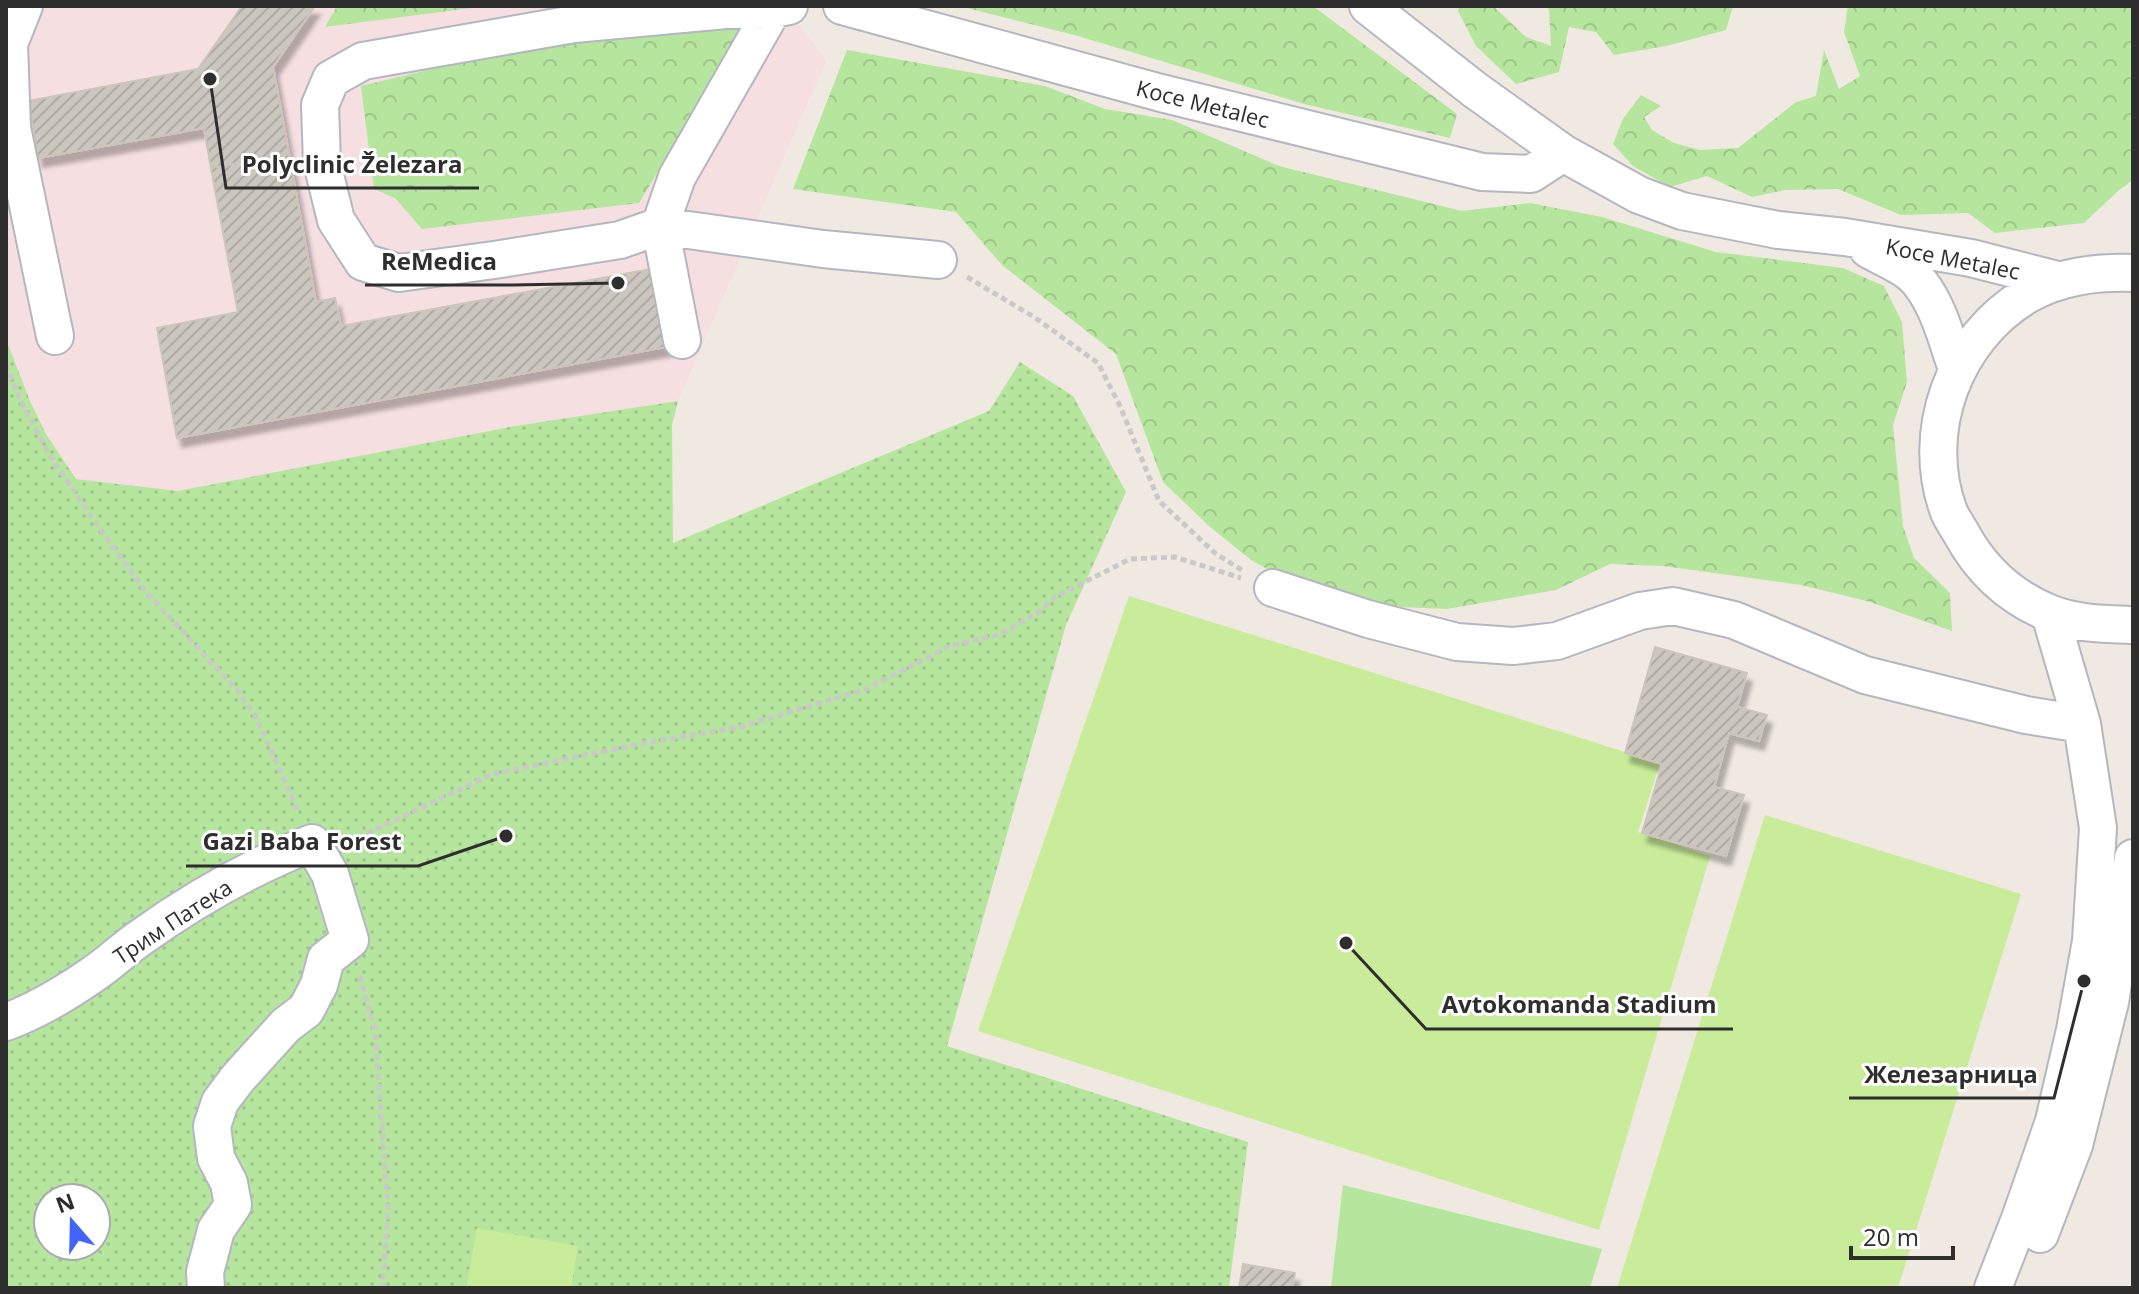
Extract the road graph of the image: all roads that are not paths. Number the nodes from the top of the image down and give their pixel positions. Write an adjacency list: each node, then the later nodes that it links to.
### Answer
1 (24, 6): 11 (street)
2 (842, 6): 5 (street, Koce Metalec)
3 (1368, 6): 5 (street, Koce Metalec)
4 (781, 8): 6 (street); 6 (street)
5 (1563, 153): 7 (street, Koce Metalec)
6 (660, 226): 8 (street); 12 (street)
7 (1845, 237): 10 (street, Koce Metalec); 13 (street, Koce Metalec)
8 (938, 260)
9 (2133, 273): 10 (street)
10 (2061, 281): 13 (street)
11 (55, 336)
12 (682, 340)
13 (1957, 369): 15 (street)
14 (1273, 588): 17 (street)
15 (2050, 614): 16 (street); 17 (street)
16 (2133, 625)
17 (2082, 724): 21 (street)
18 (2133, 858): 22 (street)
19 (6, 1022): 20 (street, Трим Патека)
20 (206, 1288)
21 (1993, 1288)
22 (2018, 1288)

